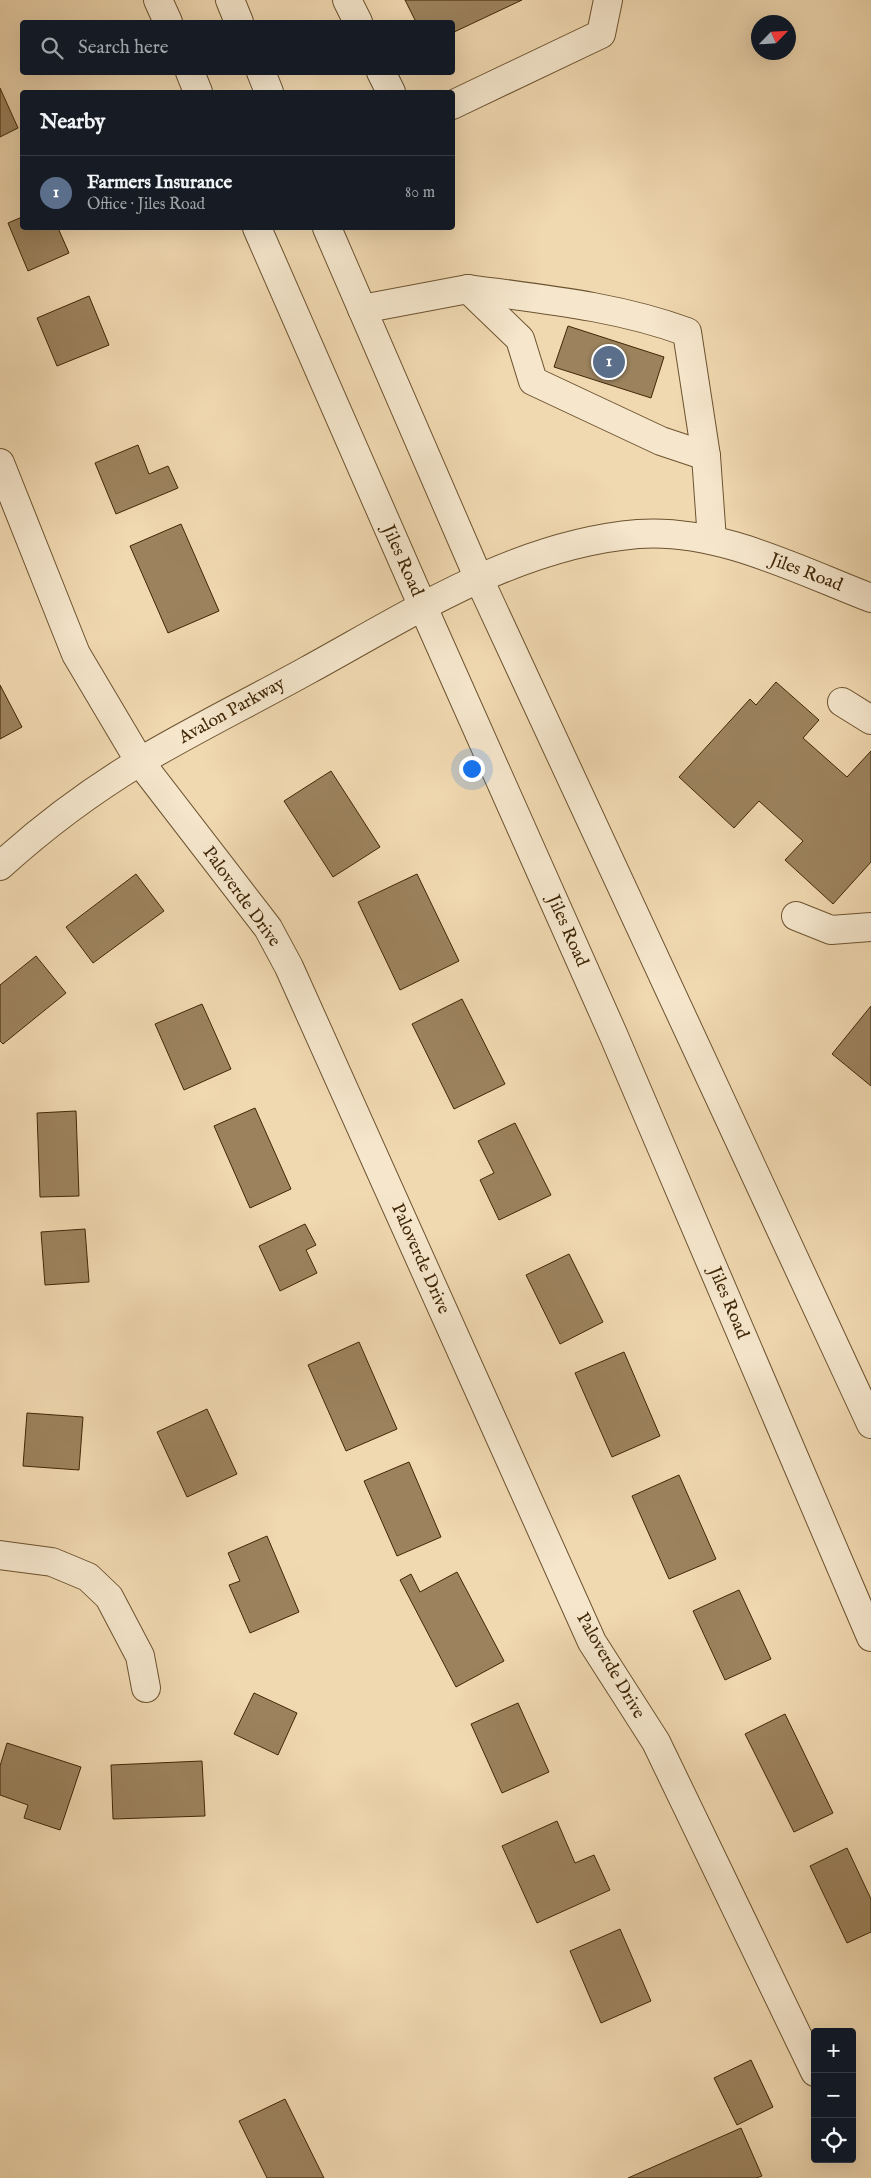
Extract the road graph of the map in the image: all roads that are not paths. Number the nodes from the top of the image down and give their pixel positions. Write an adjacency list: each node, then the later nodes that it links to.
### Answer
1 (158, 0): 5 (street)
2 (230, 0): 6 (street)
3 (347, 0): 7 (street)
4 (608, 0): 14 (street)
5 (167, 20)
6 (238, 20)
7 (357, 20)
8 (191, 75): 11 (street)
9 (262, 75): 12 (street)
10 (382, 75): 13 (street)
11 (197, 90)
12 (268, 90)
13 (390, 90)
14 (455, 104)
15 (258, 230): 24 (street, Jiles Road)
16 (328, 230): 18 (street)
17 (468, 289): 18 (street); 19 (street); 19 (street)
18 (362, 309): 22 (street)
19 (706, 456): 21 (street)
20 (0, 463): 27 (street, Paloverde Drive)
21 (712, 540): 22 (street, Jiles Road); 23 (street, Jiles Road)
22 (479, 579): 24 (street, Avalon Parkway); 31 (street)
23 (871, 598)
24 (423, 607): 27 (street, Avalon Parkway); 33 (street, Jiles Road)
25 (842, 702): 26 (street)
26 (871, 720)
27 (140, 762): 28 (street, Avalon Parkway); 35 (street, Paloverde Drive)
28 (0, 866)
29 (796, 916): 30 (street)
30 (871, 926)
31 (871, 1424)
32 (0, 1555): 34 (street)
33 (871, 1637)
34 (146, 1688)
35 (811, 2064)

